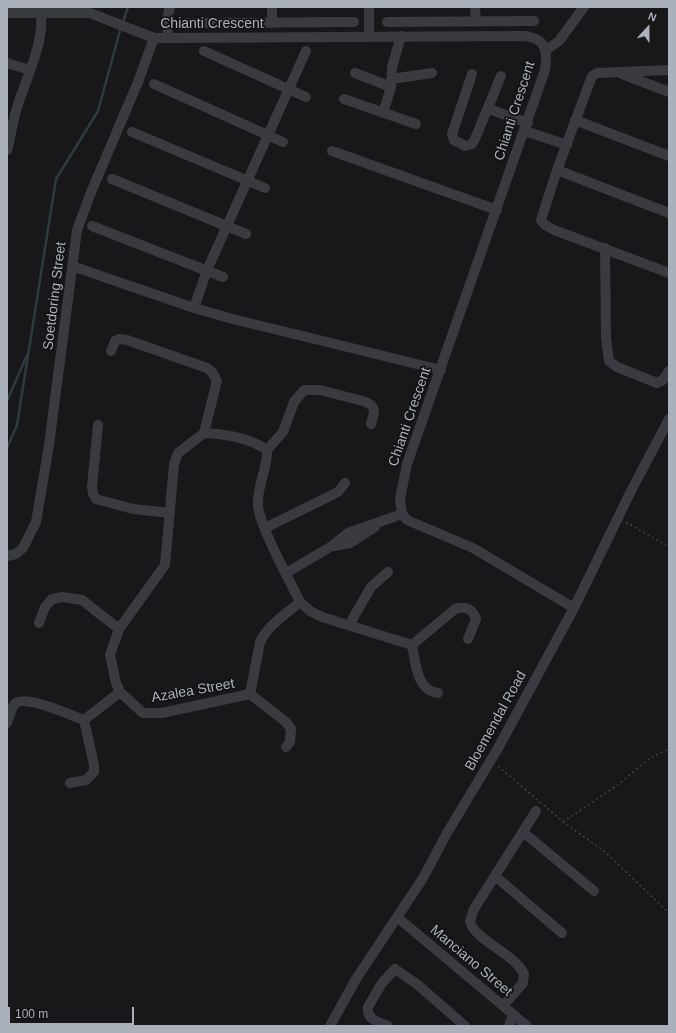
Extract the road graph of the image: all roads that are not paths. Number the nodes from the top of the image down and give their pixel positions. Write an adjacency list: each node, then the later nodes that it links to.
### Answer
1 (170, 7): 17 (street)
2 (272, 7): 13 (street)
3 (369, 7): 14 (street)
4 (475, 7): 8 (street)
5 (584, 7): 18 (street)
6 (7, 13): 7 (street, Chianti Crescent)
7 (41, 13): 16 (street, Chianti Crescent); 22 (street)
8 (476, 21): 9 (street); 11 (street)
9 (534, 21)
10 (354, 22): 13 (street)
11 (387, 22)
12 (187, 23): 13 (street)
13 (272, 23)
14 (369, 36): 15 (street, Chianti Crescent); 17 (street, Chianti Crescent)
15 (402, 36): 18 (street, Chianti Crescent); 29 (street)
16 (154, 38): 17 (street, Chianti Crescent); 58 (street, Soetdoring Street)
17 (168, 38)
18 (546, 50): 39 (street, Chianti Crescent)
19 (306, 51): 31 (street)
20 (204, 52): 31 (street)
21 (7, 63): 22 (street)
22 (30, 70): 40 (street)
23 (669, 70): 25 (street)
24 (354, 72): 29 (street)
25 (618, 72): 32 (street); 37 (street)
26 (432, 73): 29 (street)
27 (472, 74): 35 (street)
28 (501, 76): 35 (street)
29 (391, 83): 36 (street)
30 (154, 84): 42 (street)
31 (288, 89): 33 (street); 42 (street)
32 (669, 92)
33 (306, 97)
34 (344, 99): 36 (street)
35 (489, 109): 39 (street)
36 (383, 113): 38 (street)
37 (575, 120): 44 (street); 47 (street)
38 (416, 124)
39 (526, 127): 44 (street); 52 (street, Chianti Crescent)
40 (9, 129): 45 (street)
41 (132, 132): 50 (street)
42 (268, 135): 43 (street); 50 (street)
43 (283, 142)
44 (567, 145): 48 (street)
45 (7, 150)
46 (332, 151): 52 (street)
47 (669, 156)
48 (557, 170): 53 (street); 57 (street)
49 (112, 179): 54 (street)
50 (248, 180): 51 (street); 54 (street)
51 (265, 188)
52 (497, 210): 64 (street, Chianti Crescent)
53 (669, 214)
54 (227, 225): 56 (street); 59 (street)
55 (92, 226): 59 (street)
56 (246, 234)
57 (605, 248): 60 (street); 65 (street)
58 (72, 266): 62 (street); 75 (street, Soetdoring Street)
59 (207, 270): 61 (street); 62 (street)
60 (669, 273)
61 (223, 277)
62 (194, 308): 64 (street)
63 (111, 351): 69 (street)
64 (441, 370): 73 (street, Chianti Crescent)
65 (669, 371)
66 (669, 419): 79 (street, Bloemendal Road)
67 (371, 424): 70 (street)
68 (98, 425): 72 (street)
69 (204, 433): 70 (street); 72 (street, Azalea Street)
70 (267, 450): 74 (street)
71 (345, 484): 74 (street)
72 (170, 513): 82 (street, Azalea Street)
73 (402, 514): 77 (street); 79 (street)
74 (265, 528): 77 (street)
75 (7, 556)
76 (388, 572): 81 (street)
77 (286, 573): 78 (street)
78 (300, 602): 81 (street); 87 (street)
79 (574, 608): 96 (street, Bloemendal Road)
80 (40, 623): 82 (street)
81 (349, 625): 84 (street)
82 (119, 629): 85 (street, Azalea Street)
83 (468, 639): 84 (street)
84 (412, 645): 86 (street)
85 (120, 692): 87 (street, Azalea Street); 88 (street)
86 (438, 693)
87 (250, 694): 90 (street)
88 (84, 720): 89 (street); 91 (street)
89 (7, 723)
90 (286, 747)
91 (70, 783)
92 (536, 811): 93 (street)
93 (523, 832): 94 (street); 95 (street)
94 (495, 876): 97 (street); 98 (street)
95 (594, 891)
96 (396, 917): 98 (street, Manciano Street); 100 (street, Bloemendal Road)
97 (562, 932)
98 (503, 1006): 99 (street, Manciano Street)
99 (513, 1014): 103 (street); 104 (street, Manciano Street)
100 (330, 1026)
101 (388, 1026): 102 (street)
102 (465, 1026)
103 (509, 1026)
104 (527, 1026)

